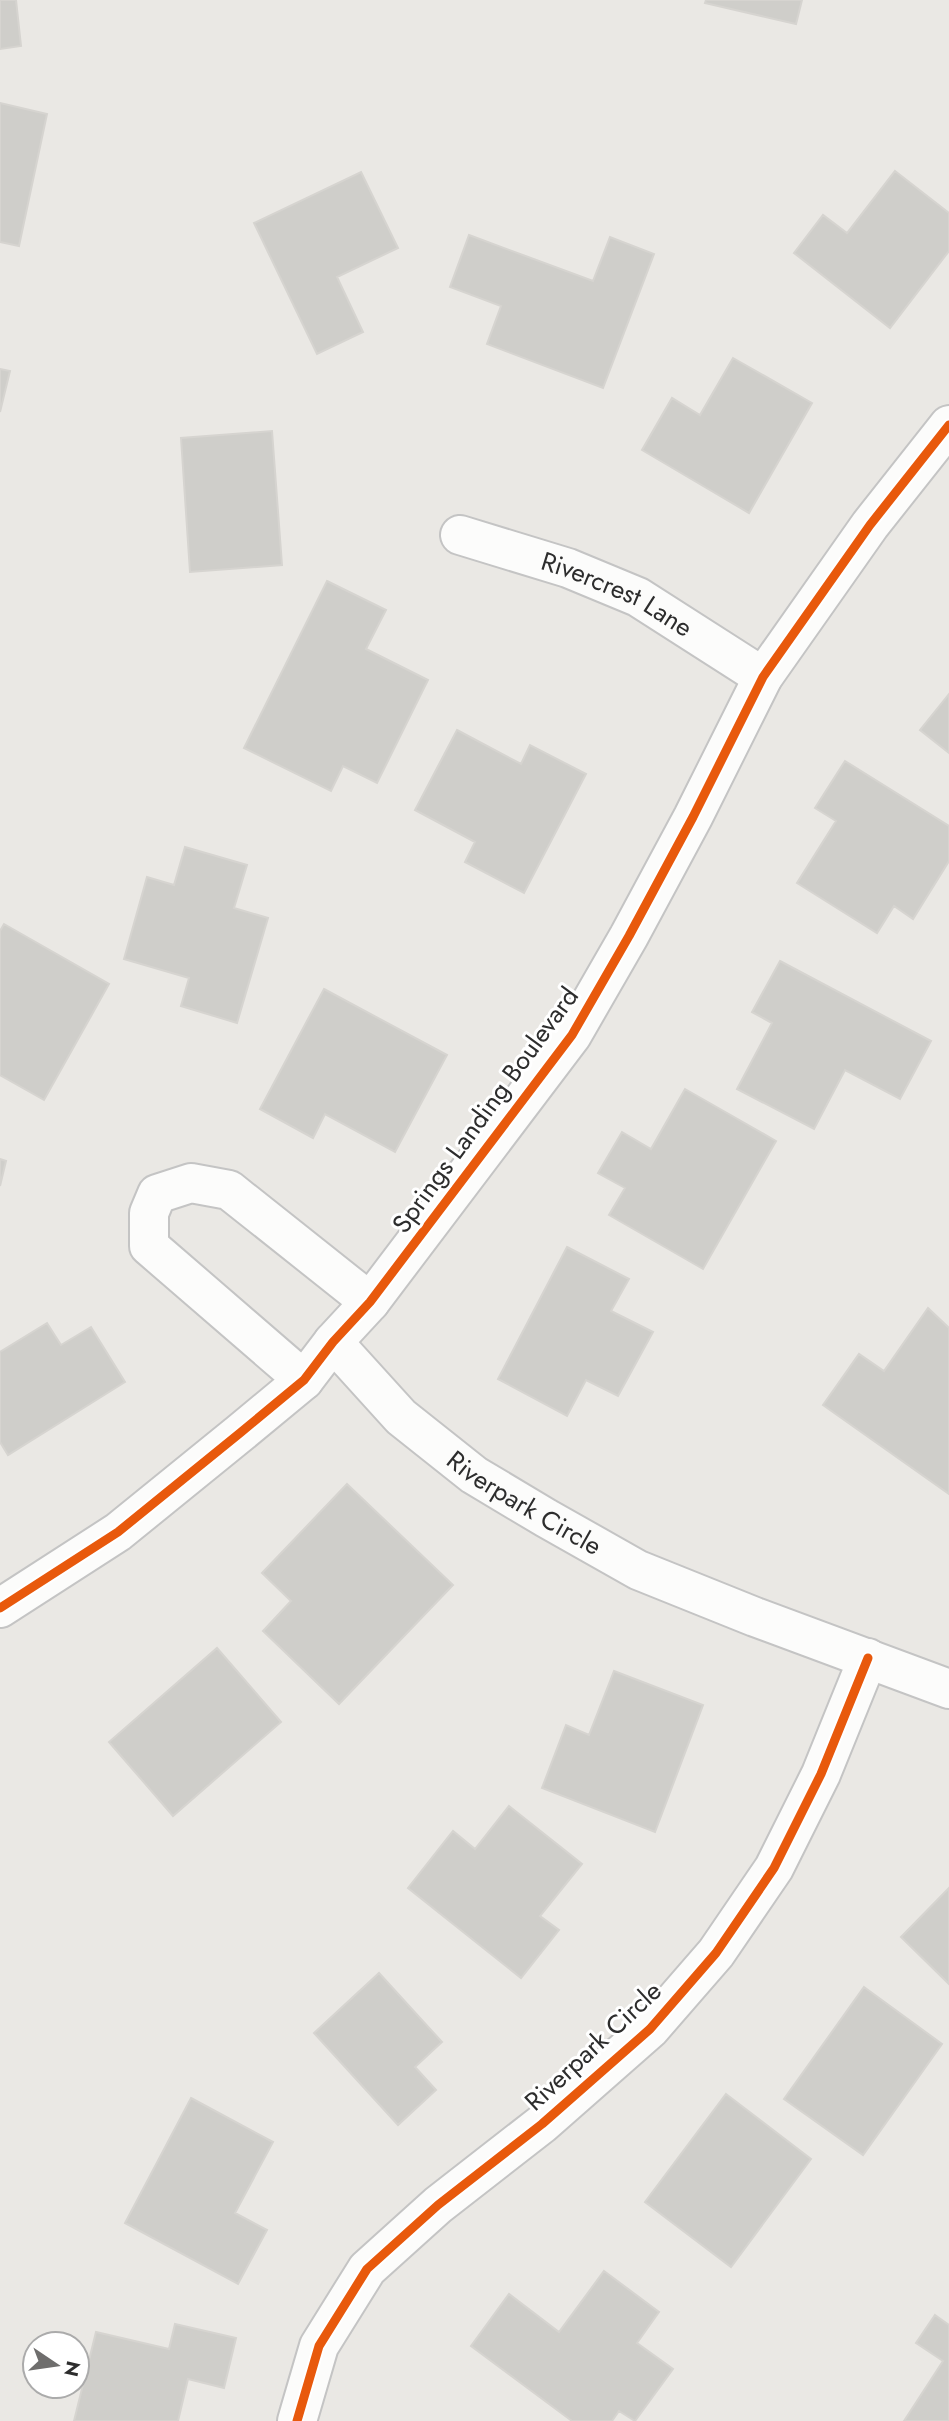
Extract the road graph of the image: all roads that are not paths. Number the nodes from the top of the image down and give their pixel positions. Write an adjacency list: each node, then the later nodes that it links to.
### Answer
1 (949, 425): 3 (street, Springs Landing Boulevard)
2 (460, 535): 3 (street, Rivercrest Lane)
3 (762, 677): 4 (street, Springs Landing Boulevard)
4 (370, 1302): 5 (street, Springs Landing Boulevard); 6 (street)
5 (333, 1342): 6 (street, Springs Landing Boulevard); 8 (street, Riverpark Circle)
6 (304, 1380): 7 (street, Springs Landing Boulevard)
7 (0, 1608)
8 (868, 1658): 9 (street, Riverpark Circle); 10 (street, Riverpark Circle)
9 (949, 1689)
10 (297, 2421)

